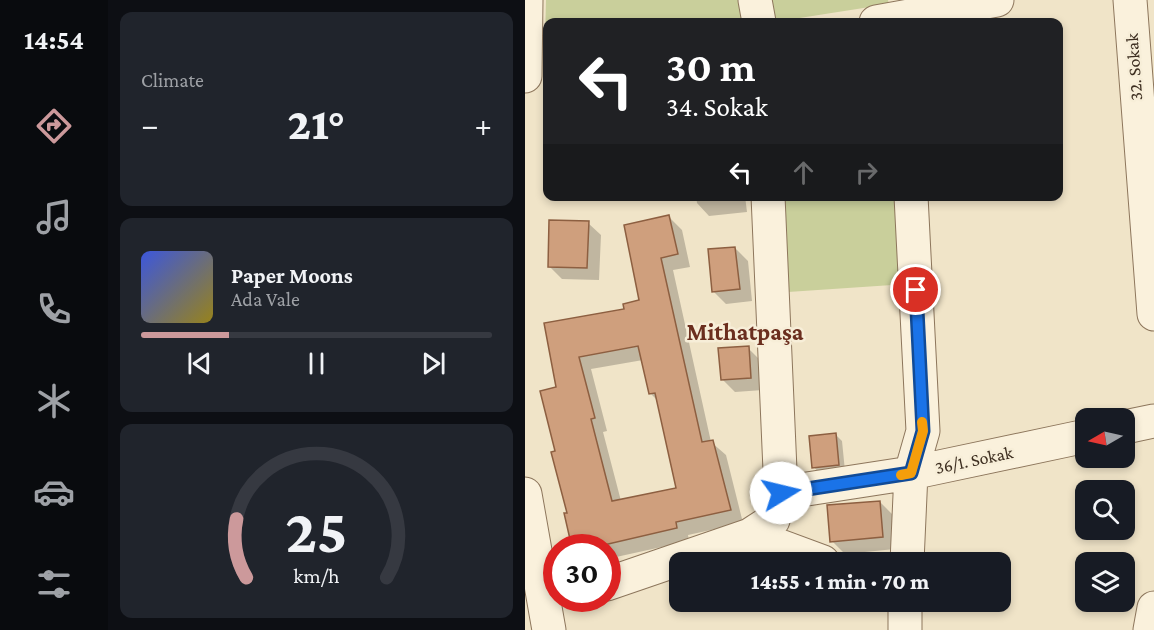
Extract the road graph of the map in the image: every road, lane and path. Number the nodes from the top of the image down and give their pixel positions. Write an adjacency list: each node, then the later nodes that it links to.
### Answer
1 (526, 0): 7 (street)
2 (755, 0): 6 (street)
3 (997, 0): 5 (street)
4 (1130, 0): 8 (street, 32. Sokak)
5 (895, 16)
6 (758, 18)
7 (525, 76)
8 (1144, 76): 13 (street, 32. Sokak)
9 (543, 90): 10 (street)
10 (525, 94)
11 (768, 201): 18 (street)
12 (911, 201): 17 (street)
13 (1153, 298)
14 (1154, 421): 15 (street)
15 (1135, 425)
16 (1075, 438): 17 (street, 36/1. Sokak)
17 (911, 473): 18 (street, 36/1. Sokak); 22 (street)
18 (781, 493): 20 (street)
19 (525, 494): 23 (street)
20 (750, 535): 21 (street); 24 (street)
21 (796, 552)
22 (907, 552)
23 (543, 569)
24 (621, 579)
25 (905, 612): 26 (street)
26 (905, 630)

